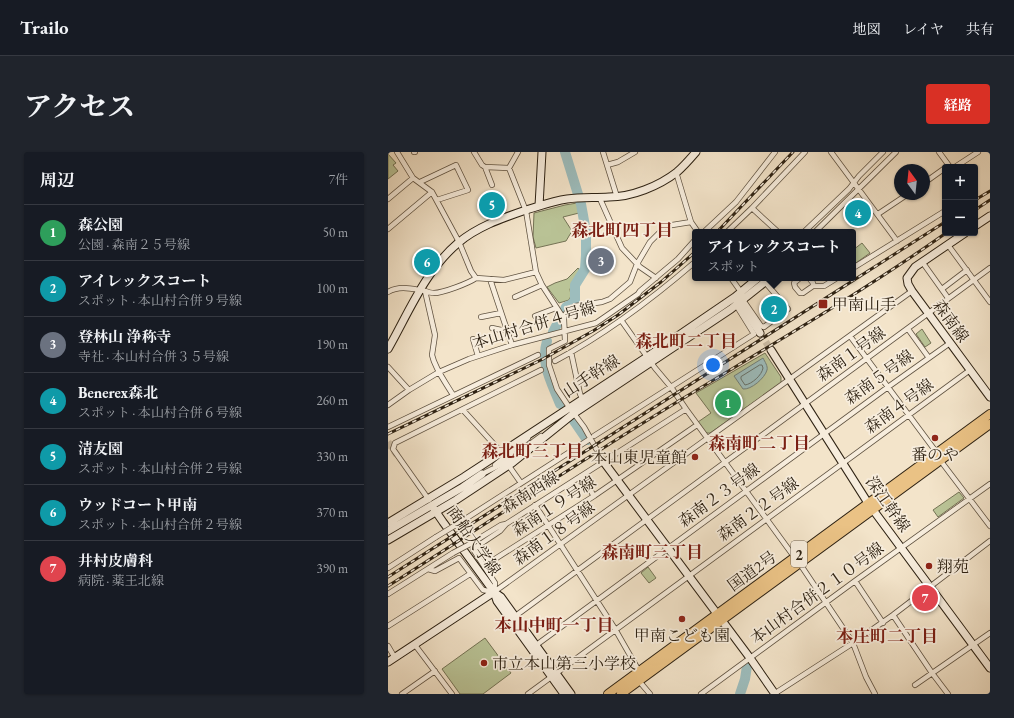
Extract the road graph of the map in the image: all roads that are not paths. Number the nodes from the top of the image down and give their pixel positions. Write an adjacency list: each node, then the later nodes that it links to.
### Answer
1 (397, 152): 22 (street)
2 (474, 152): 18 (street)
3 (518, 152): 19 (street)
4 (542, 152): 34 (street)
5 (603, 152): 17 (street)
6 (635, 152): 17 (street)
7 (696, 152): 21 (street)
8 (776, 152): 44 (street)
9 (805, 152): 35 (street)
10 (831, 152): 25 (street)
11 (883, 152): 25 (street)
12 (896, 152): 27 (street)
13 (939, 152): 15 (street)
14 (978, 152): 16 (street)
15 (946, 164)
16 (960, 164)
17 (607, 165): 30 (street)
18 (485, 167): 19 (street); 26 (street)
19 (509, 168): 36 (street)
20 (942, 171): 23 (street)
21 (676, 172): 30 (street); 40 (street)
22 (414, 178): 24 (street); 31 (street)
23 (930, 179)
24 (420, 182): 28 (street); 32 (street)
25 (854, 182): 27 (street); 47 (street)
26 (492, 185)
27 (858, 188): 38 (street); 48 (street)
28 (432, 192): 32 (street); 42 (street)
29 (601, 197): 30 (street); 34 (street); 55 (street)
30 (617, 197)
31 (388, 199)
32 (437, 200): 51 (street)
33 (899, 200): 38 (street)
34 (539, 206): 36 (street)
35 (752, 208): 45 (street); 46 (street)
36 (526, 210): 51 (street); 60 (street)
37 (942, 213): 50 (street)
38 (878, 214): 50 (street)
39 (990, 216): 41 (street)
40 (691, 222): 43 (street); 55 (street)
41 (978, 224)
42 (388, 229)
43 (696, 229)
44 (707, 229)
45 (730, 229)
46 (775, 229)
47 (807, 229)
48 (818, 229)
49 (961, 236): 53 (street)
50 (897, 240): 57 (street)
51 (459, 242): 61 (street); 75 (street)
52 (692, 243): 62 (street, 本山村合併４号線)
53 (948, 245): 54 (street); 59 (street)
54 (923, 262): 74 (street); 76 (street, 森南線)
55 (637, 264): 62 (street); 87 (street)
56 (692, 264): 88 (street)
57 (856, 266)
58 (990, 268): 64 (street, 森南１号線)
59 (967, 270): 64 (street); 74 (street)
60 (536, 272): 63 (street); 72 (street)
61 (476, 278): 63 (street); 75 (street)
62 (656, 278): 92 (street, 本山村合併４号線)
63 (490, 279): 83 (street)
64 (974, 280): 79 (street, 森南１号線); 81 (street)
65 (732, 281): 80 (street)
66 (755, 281): 80 (street, 山手幹線)
67 (765, 281): 80 (street, 山手幹線)
68 (767, 281): 93 (street)
69 (796, 281): 73 (street)
70 (811, 281): 73 (street)
71 (832, 281): 73 (street)
72 (542, 285): 78 (street); 82 (street)
73 (813, 286)
74 (942, 289): 79 (street)
75 (422, 290): 77 (street); 98 (street); 110 (street)
76 (912, 291): 84 (street, 森南線); 94 (street, 森南１８号線)
77 (388, 292)
78 (515, 297)
79 (948, 298): 84 (street, 森南１号線)
80 (739, 299): 93 (street); 105 (street, 山手幹線)
81 (990, 302)
82 (558, 310): 85 (street); 87 (street)
83 (501, 313): 86 (street); 90 (street)
84 (928, 313): 91 (street, 森南１号線); 96 (street, 森南線)
85 (534, 316)
86 (481, 317)
87 (563, 317): 92 (street)
88 (621, 320): 100 (street); 105 (street)
89 (492, 328): 90 (street)
90 (506, 328): 97 (street)
91 (908, 329): 103 (street, 森南１号線); 104 (street)
92 (565, 331): 97 (street, 本山村合併４号線); 122 (street)
93 (760, 331): 112 (street)
94 (850, 336): 103 (street); 111 (street, 森南１８号線)
95 (473, 339): 102 (street)
96 (950, 343): 104 (street, 森南５号線); 109 (street, 森南線)
97 (512, 345): 102 (street, 本山村合併４号線)
98 (388, 349)
99 (771, 350): 111 (street, 深江幹線)
100 (571, 352): 106 (street); 117 (street)
101 (538, 355): 115 (street)
102 (478, 356): 110 (street, 本山村合併４号線)
103 (867, 358): 113 (street); 118 (street, 森南１号線)
104 (929, 358): 113 (street, 森南５号線)
105 (648, 359): 112 (street); 117 (street, 山手幹線); 122 (street, 山手幹線)
106 (555, 361)
107 (388, 367): 114 (street)
108 (541, 370): 121 (street)
109 (970, 370): 116 (street, 森南線); 123 (street, 森南４号線)
110 (439, 372): 114 (street, 本山村合併４号線); 115 (street)
111 (790, 380): 118 (street, 深江幹線); 133 (street, 森南１８号線)
112 (671, 387): 120 (street); 131 (street)
113 (888, 387): 123 (street); 130 (street, 森南５号線)
114 (408, 390): 119 (street, 本山村合併４号線)
115 (453, 395): 127 (street)
116 (990, 397)
117 (582, 398): 122 (street, 山手幹線)
118 (805, 404): 130 (street, 深江幹線); 137 (street, 森南１号線)
119 (388, 405)
120 (686, 409): 126 (street); 136 (street, 森南西線)
121 (463, 410): 134 (street); 149 (street)
122 (571, 410): 128 (street, 山手幹線); 129 (street, 山手幹線); 132 (street)
123 (909, 414): 135 (street); 138 (street, 森南４号線)
124 (990, 414): 135 (highway, 国道2号 / 2)
125 (990, 424): 135 (highway, 国道2号 / 2)
126 (696, 426): 133 (street); 142 (street, 森南１９号線)
127 (388, 427)
128 (539, 427): 134 (street); 140 (street, 山手幹線)
129 (554, 429): 139 (street, 山手幹線); 140 (street, 山手幹線)
130 (825, 434): 138 (street, 深江幹線); 145 (street, 森南２３号線)
131 (594, 436)
132 (590, 439): 136 (street); 143 (street)
133 (708, 439): 137 (street); 147 (street, 森南１８号線)
134 (501, 452): 149 (street)
135 (939, 457): 148 (street); 151 (highway, 国道2号 / 2)
136 (603, 461): 141 (street, 森南西線); 142 (street)
137 (725, 462): 145 (street); 154 (street, 森南１号線)
138 (843, 463): 151 (street, 深江幹線); 153 (street, 森南２２号線)
139 (509, 466): 143 (street); 152 (street, 山手幹線)
140 (482, 474): 149 (street, 山手幹線)
141 (581, 476): 146 (street); 150 (street, 森南西線)
142 (618, 480): 146 (street, 森南１９号線); 147 (street)
143 (521, 483): 167 (street, bridge)
144 (990, 484): 148 (street, 本山村合併２１０号線)
145 (746, 491): 153 (street); 163 (street, 森南２３号線)
146 (594, 496): 157 (street, 森南１９号線)
147 (629, 496): 154 (street); 162 (street, 森南１８号線)
148 (969, 498): 158 (street); 164 (street, 本山村合併２１０号線)
149 (430, 502): 152 (street, 商船大学線); 155 (street); 159 (street, 山手幹線)
150 (535, 505): 156 (street, 森南西線); 157 (street)
151 (871, 506): 164 (street, 深江幹線); 165 (highway, 国道2号 / 2)
152 (436, 512): 160 (street, 山手幹線); 174 (street, 商船大学線)
153 (766, 519): 165 (street); 171 (street, 森南２２号線)
154 (647, 520): 163 (street); 169 (street, 森南１号線)
155 (388, 523)
156 (506, 524): 166 (street); 168 (street, 森南西線, bridge)
157 (547, 526): 162 (street); 166 (street, 森南１９号線)
158 (990, 526)
159 (388, 531)
160 (388, 540)
161 (990, 541): 173 (street)
162 (560, 544): 169 (street); 174 (street, 森南１８号線)
163 (668, 548): 171 (street); 176 (street, 森南２３号線)
164 (901, 548): 172 (street, 本山村合併２１０号線); 173 (street, 深江幹線)
165 (797, 561): 177 (street); 179 (highway, 国道2号 / 2)
166 (484, 566): 174 (street)
167 (388, 568)
168 (428, 569): 170 (street); 175 (street, 森南西線)
169 (577, 570): 176 (street); 180 (street, 森南１号線)
170 (470, 574): 174 (street); 182 (street)
171 (689, 576): 179 (street); 183 (street, 森南２２号線)
172 (855, 580): 177 (street, 本山村合併２１０号線); 181 (street)
173 (930, 587): 178 (street); 187 (street, 深江幹線)
174 (494, 592): 180 (street, 商船大学線); 186 (street)
175 (388, 594)
176 (597, 601): 183 (street); 189 (street, 森南２３号線)
177 (826, 602): 185 (street); 191 (street, 本山村合併２１０号線)
178 (894, 616): 181 (street); 196 (street)
179 (719, 617): 191 (street); 194 (highway, 国道2号 / 2); 198 (highway, 国道2号 / 2)
180 (512, 618): 189 (street, 商船大学線)
181 (882, 623): 185 (street)
182 (388, 626)
183 (615, 629): 194 (street); 197 (street, 森南２２号線)
184 (990, 633): 187 (street)
185 (853, 643): 209 (street); 210 (street)
186 (415, 645): 190 (street); 195 (street)
187 (973, 645): 193 (street, 深江幹線); 196 (street)
188 (388, 646): 190 (street)
189 (534, 647): 197 (street, 商船大学線)
190 (395, 658): 192 (street)
191 (750, 658): 208 (street, 本山村合併２１０号線); 209 (street)
192 (388, 662)
193 (990, 668)
194 (639, 670): 205 (highway, 国道2号 / 2)
195 (435, 671): 200 (street); 201 (street)
196 (932, 673): 199 (street); 211 (street)
197 (554, 675): 202 (street, 森南２２号線); 203 (street, 商船大学線); 204 (street, 商船大学線)
198 (639, 681): 206 (highway, 国道2号 / 2); 207 (street)
199 (914, 684)
200 (402, 694)
201 (452, 694)
202 (528, 694)
203 (564, 694)
204 (571, 694)
205 (608, 694)
206 (621, 694)
207 (650, 694)
208 (701, 694)
209 (775, 694)
210 (875, 694)
211 (948, 694)

